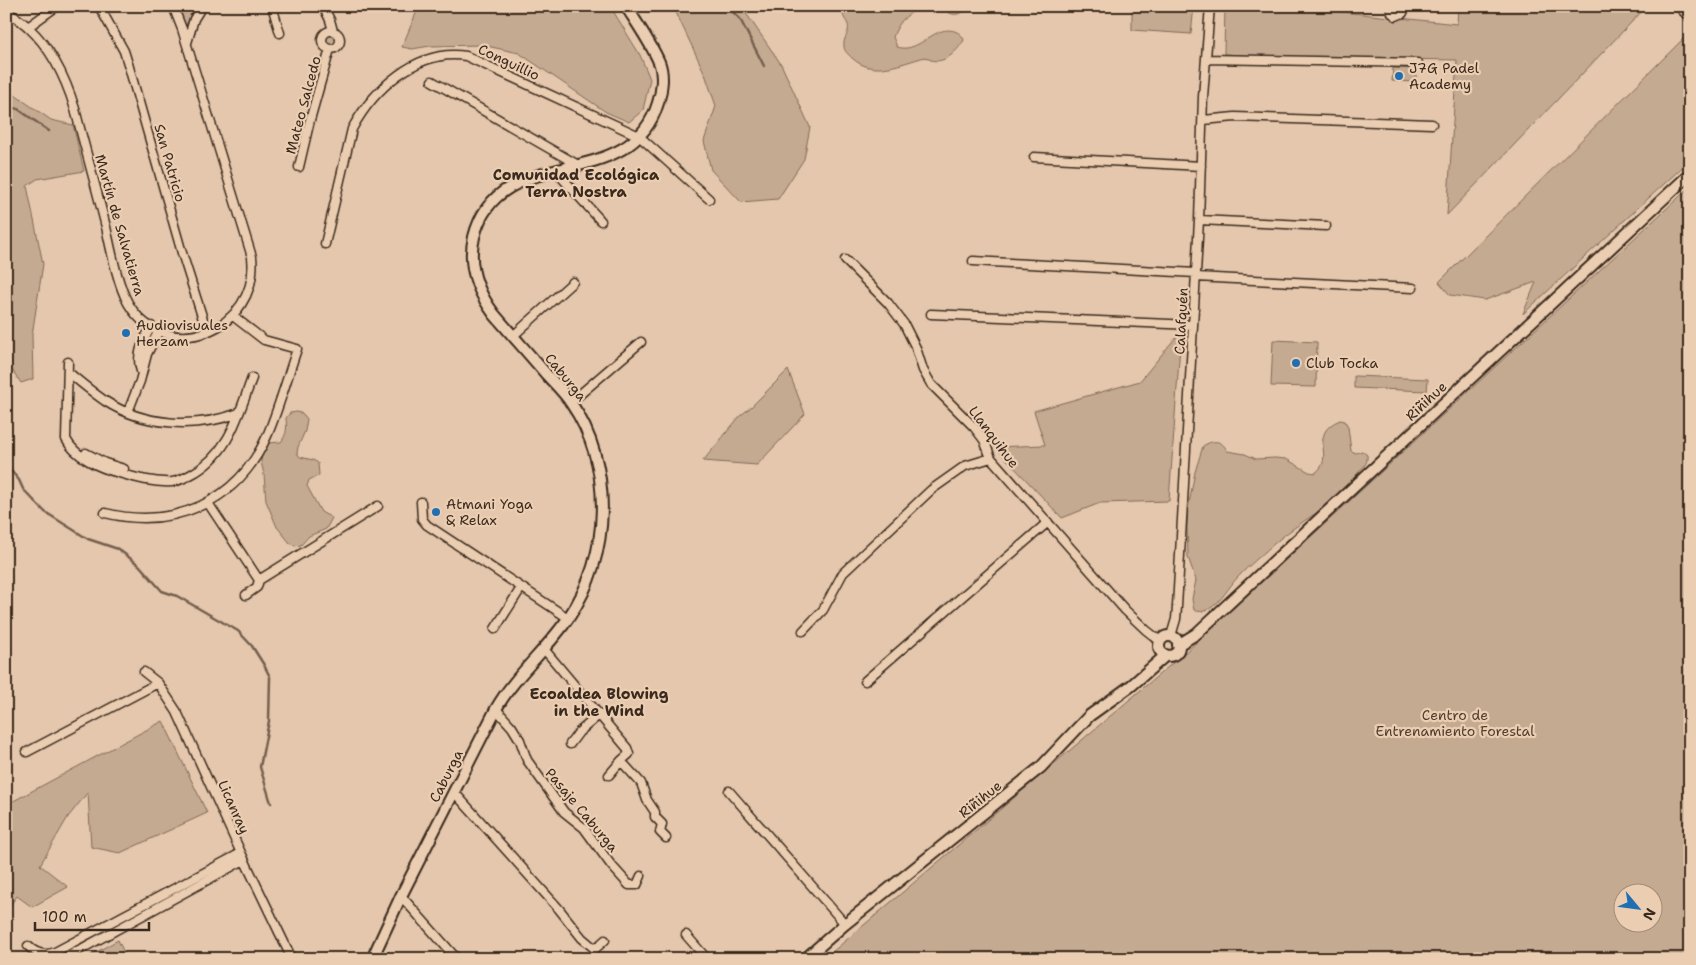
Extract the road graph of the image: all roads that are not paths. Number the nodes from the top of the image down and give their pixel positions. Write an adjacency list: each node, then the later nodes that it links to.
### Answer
1 (57, 6): 14 (street)
2 (99, 6): 46 (street, San Patricio)
3 (173, 6): 17 (street, Martín de Salvatierra)
4 (202, 6): 17 (street)
5 (272, 6): 16 (street)
6 (323, 6): 15 (street)
7 (626, 6): 24 (street, Caburga)
8 (1210, 6): 19 (street, Calafquén)
9 (1390, 6): 10 (street)
10 (1405, 6)
11 (1678, 6): 13 (street)
12 (6, 11): 14 (street, Martín de Salvatierra)
13 (1690, 18)
14 (28, 27): 44 (street, Martín de Salvatierra)
15 (333, 32): 18 (street, Mateo Salcedo); 18 (street, Mateo Salcedo)
16 (280, 33)
17 (186, 45): 42 (street, Martín de Salvatierra)
18 (330, 49): 28 (street, Mateo Salcedo)
19 (1206, 58): 20 (street); 22 (street, Calafquén)
20 (1418, 63)
21 (432, 81): 26 (street)
22 (1203, 120): 23 (street); 27 (street, Calafquén)
23 (1432, 124)
24 (640, 136): 26 (street, Caburga); 31 (street, Conguillio); 35 (street, Conguillio)
25 (1034, 157): 27 (street)
26 (578, 164): 29 (street, Caburga)
27 (1201, 166): 32 (street, Calafquén)
28 (299, 167)
29 (555, 170): 33 (street); 47 (street, Caburga)
30 (1690, 174): 70 (street, Riñihue)
31 (708, 199)
32 (1199, 220): 34 (street); 38 (street, Calafquén)
33 (601, 221)
34 (1326, 226)
35 (325, 244)
36 (845, 260): 56 (street, Llanquihue)
37 (973, 261): 38 (street)
38 (1196, 275): 40 (street); 43 (street, Calafquén)
39 (573, 282): 47 (street)
40 (1414, 288)
41 (931, 314): 43 (street)
42 (233, 316): 46 (street, Martín de Salvatierra); 57 (street)
43 (1193, 325): 68 (street, Calafquén)
44 (151, 326): 45 (street, Martín de Salvatierra); 51 (street)
45 (159, 330): 46 (street, Martín de Salvatierra); 51 (street)
46 (207, 332)
47 (513, 336): 53 (street, Caburga)
48 (641, 342): 53 (street)
49 (68, 362): 50 (street)
50 (68, 372): 54 (street); 55 (street)
51 (142, 373): 54 (street)
52 (252, 378): 55 (street)
53 (570, 402): 65 (street, Caburga)
54 (129, 410): 55 (street)
55 (239, 413)
56 (991, 458): 61 (street, Llanquihue); 67 (street)
57 (208, 502): 60 (street); 62 (street)
58 (421, 502): 63 (street)
59 (378, 506): 62 (street)
60 (105, 513)
61 (1048, 522): 69 (street, Llanquihue); 74 (street)
62 (259, 580): 64 (street)
63 (522, 588): 65 (street); 66 (street)
64 (246, 595)
65 (568, 618): 71 (street, Caburga)
66 (495, 629)
67 (803, 631)
68 (1171, 636): 69 (street); 70 (street)
69 (1160, 641): 72 (street)
70 (1178, 645): 72 (street, Riñihue)
71 (544, 649): 76 (street, Caburga); 77 (street)
72 (1166, 655): 88 (street, Riñihue)
73 (144, 672): 75 (street, Licanray)
74 (865, 682)
75 (158, 683): 79 (street); 85 (street, Licanray)
76 (496, 709): 83 (street, Caburga); 86 (street, Pasaje Caburga)
77 (600, 714): 78 (street); 80 (street)
78 (570, 744)
79 (27, 752)
80 (621, 761): 81 (street); 84 (street)
81 (609, 775)
82 (729, 791): 88 (street)
83 (454, 792): 87 (street, Caburga); 90 (street)
84 (666, 838)
85 (243, 857): 91 (street); 92 (street); 93 (street, Licanray)
86 (641, 876)
87 (401, 896): 94 (street, Caburga); 95 (street)
88 (845, 924): 97 (street, Riñihue)
89 (686, 935): 96 (street)
90 (605, 940)
91 (28, 946)
92 (63, 959)
93 (292, 959)
94 (372, 959)
95 (456, 959)
96 (707, 959)
97 (805, 959)

